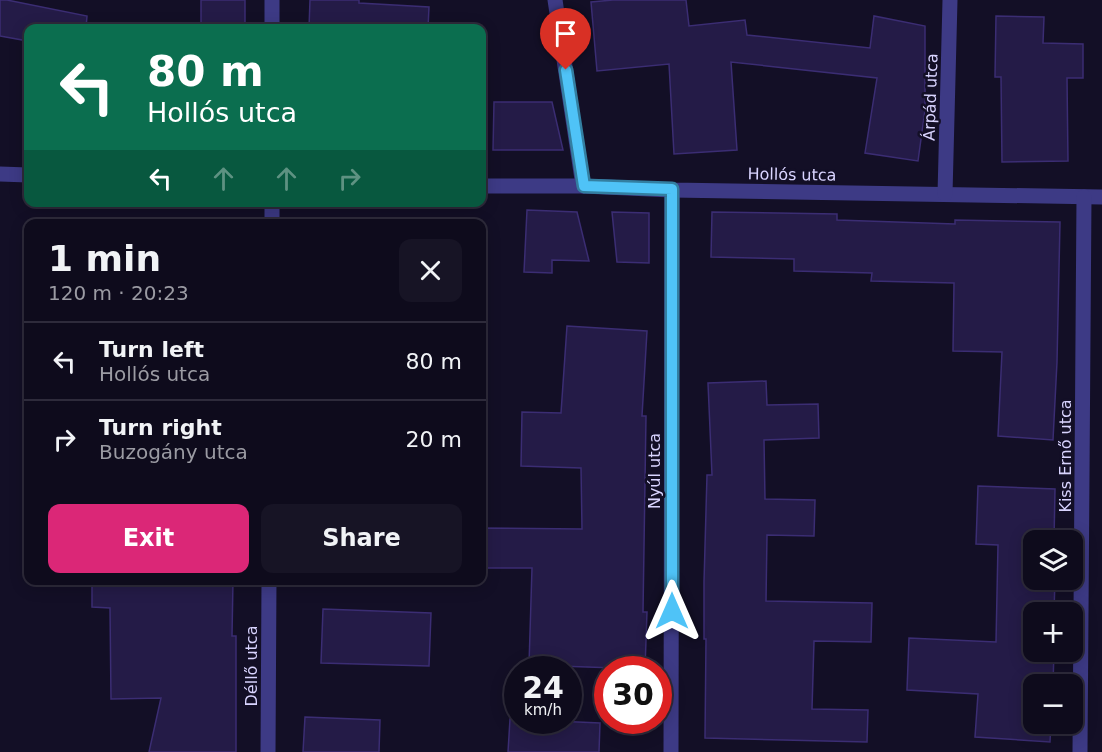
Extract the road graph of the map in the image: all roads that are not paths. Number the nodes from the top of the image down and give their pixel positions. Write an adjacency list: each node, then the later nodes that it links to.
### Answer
1 (272, 0): 4 (street)
2 (555, 0): 8 (street)
3 (950, 0): 10 (street, Árpád utca)
4 (272, 24)
5 (0, 174): 6 (street)
6 (24, 175)
7 (486, 186): 8 (street, Hollós utca)
8 (584, 186): 9 (street, Hollós utca)
9 (672, 189): 10 (street, Hollós utca); 15 (street, Nyúl utca)
10 (945, 194): 11 (street, Hollós utca)
11 (1084, 197): 12 (street, Hollós utca); 16 (street, Kiss Ernő utca)
12 (1102, 197)
13 (269, 585): 14 (street, Déllő utca)
14 (268, 752)
15 (671, 752)
16 (1080, 752)

